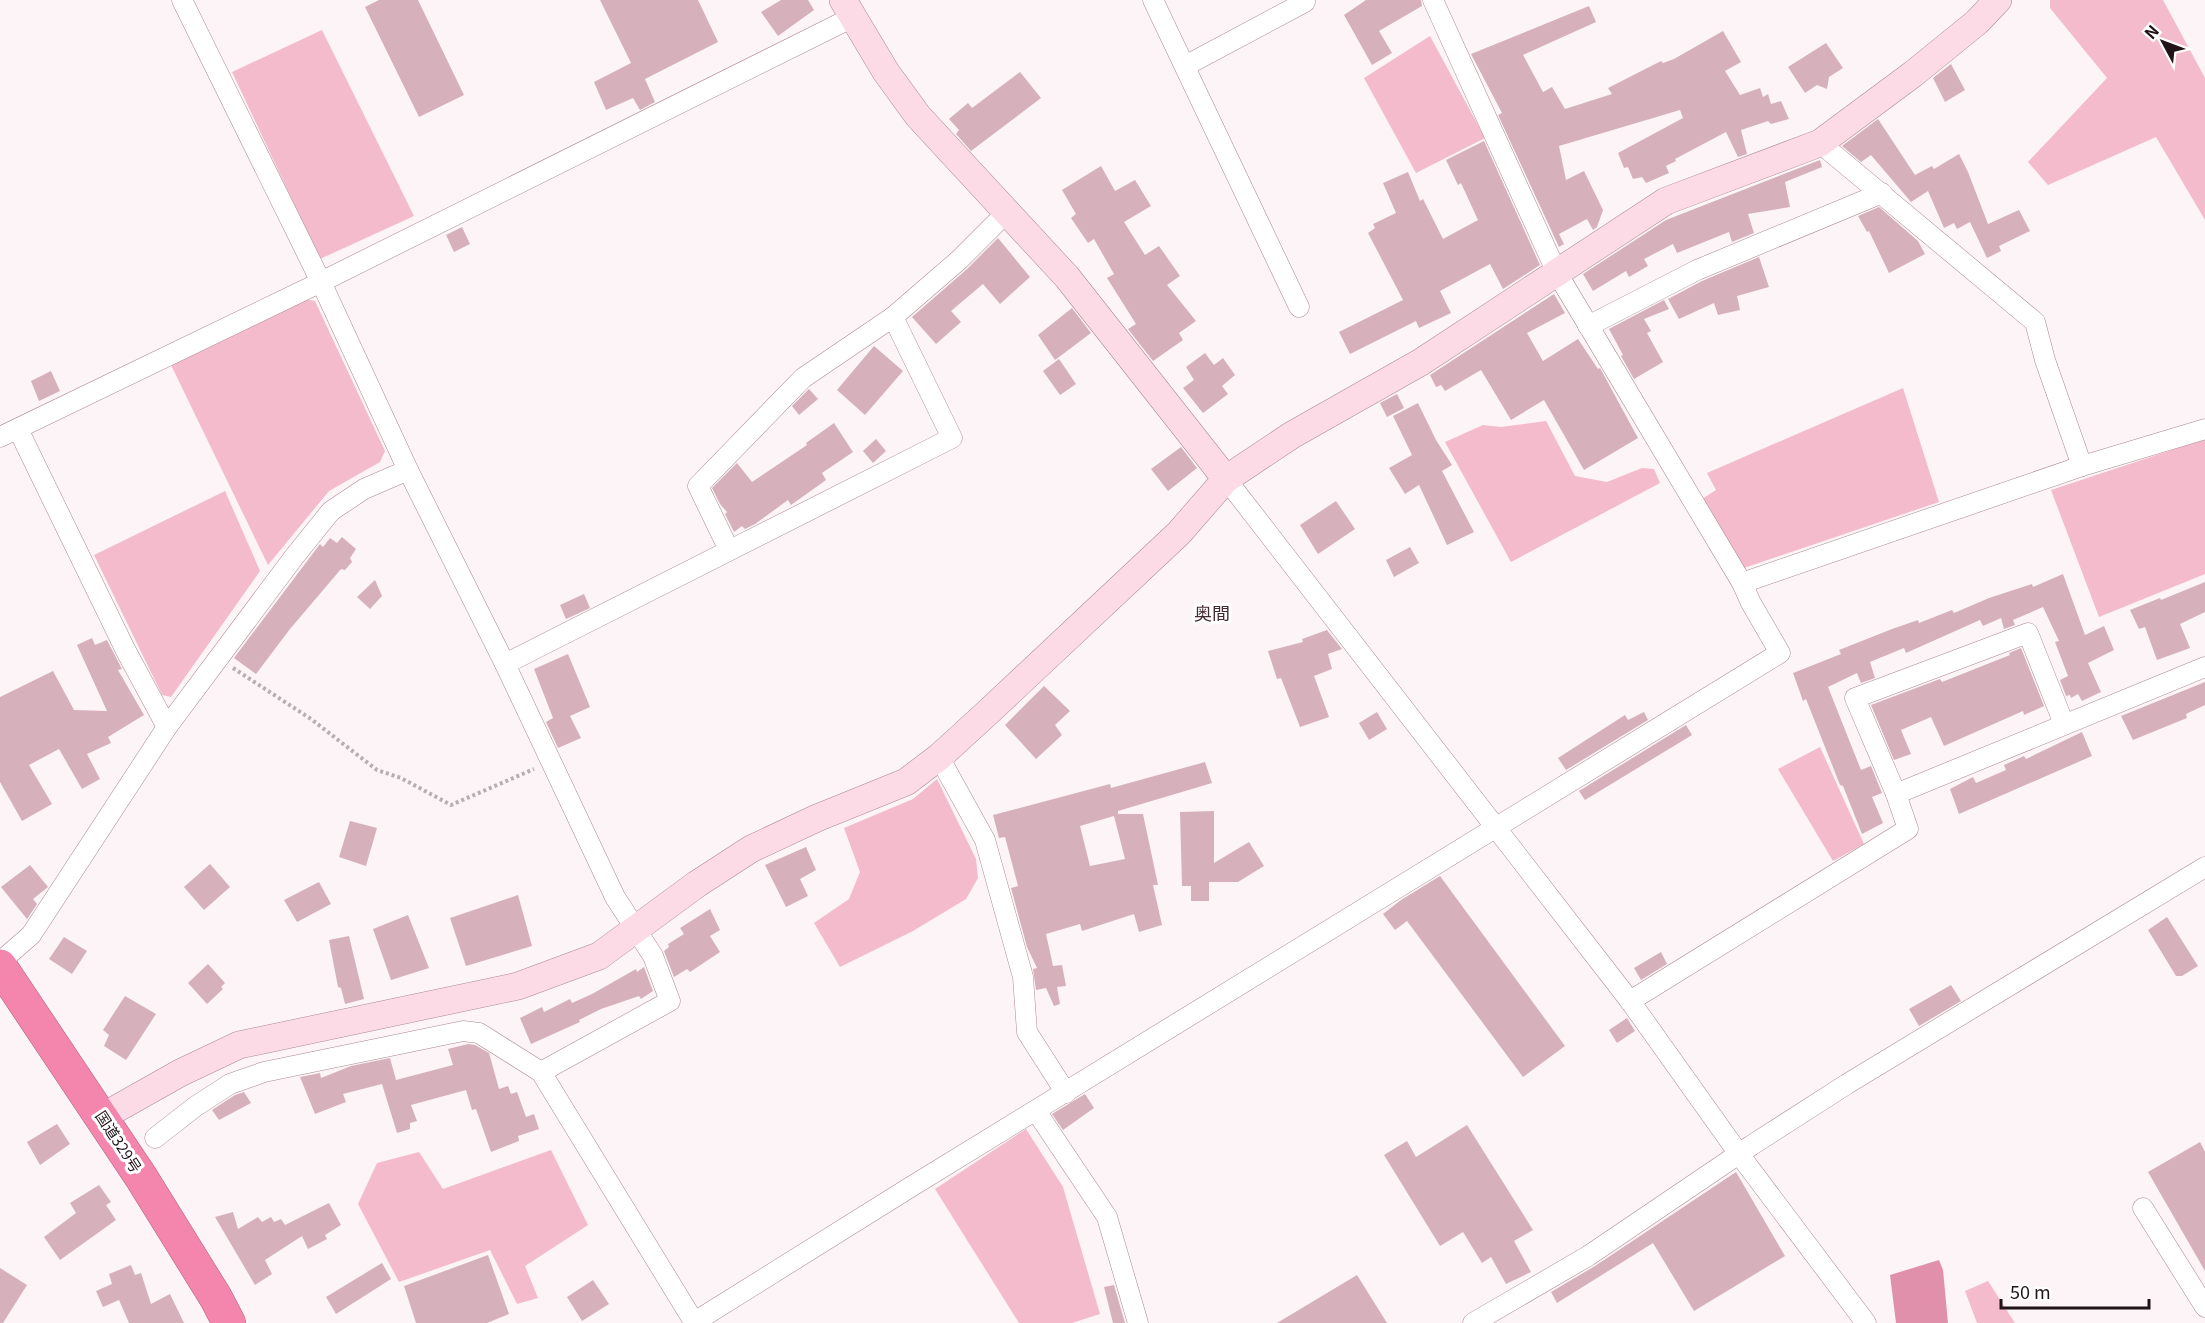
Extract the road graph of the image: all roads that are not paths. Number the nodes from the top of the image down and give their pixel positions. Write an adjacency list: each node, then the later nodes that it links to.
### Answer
1 (182, 0): 12 (street)
2 (1153, 0): 7 (street)
3 (1433, 0): 11 (street)
4 (1998, 0): 8 (street)
5 (1305, 2): 7 (street)
6 (848, 9): 10 (street); 12 (street)
7 (1185, 66): 13 (street)
8 (1820, 143): 9 (street); 11 (street)
9 (1882, 193): 15 (street); 18 (street)
10 (1008, 211): 14 (street); 20 (street)
11 (1557, 273): 15 (street); 20 (street)
12 (321, 282): 17 (street); 19 (street)
13 (1299, 307)
14 (893, 317): 21 (street); 21 (street)
15 (1588, 326): 22 (street)
16 (2205, 429): 18 (street)
17 (9, 433): 26 (street)
18 (2082, 466): 22 (street)
19 (408, 470): 23 (street); 26 (street)
20 (1226, 478): 27 (street); 29 (street)
21 (729, 550): 23 (street)
22 (1742, 583): 29 (street)
23 (505, 664): 31 (street)
24 (2205, 667): 25 (street)
25 (2064, 724): 28 (street); 28 (street)
26 (168, 727): 32 (street)
27 (939, 757): 31 (street); 37 (street)
28 (1896, 794): 33 (street)
29 (1497, 828): 33 (street); 37 (street)
30 (2205, 867): 41 (street)
31 (636, 927): 34 (street); 35 (street)
32 (0, 964): 39 (highway, 国道329号)
33 (1630, 1001): 41 (street)
34 (216, 1055): 36 (street); 39 (street)
35 (541, 1072): 36 (street); 45 (street)
36 (230, 1084): 40 (street)
37 (1066, 1093): 38 (street)
38 (1036, 1111): 45 (street); 46 (street)
39 (102, 1117): 44 (highway, 国道329号)
40 (155, 1138)
41 (1739, 1154): 47 (street); 48 (street)
42 (2143, 1208): 43 (street)
43 (2205, 1307)
44 (228, 1323)
45 (693, 1323)
46 (1138, 1323)
47 (1473, 1323)
48 (1866, 1323)

